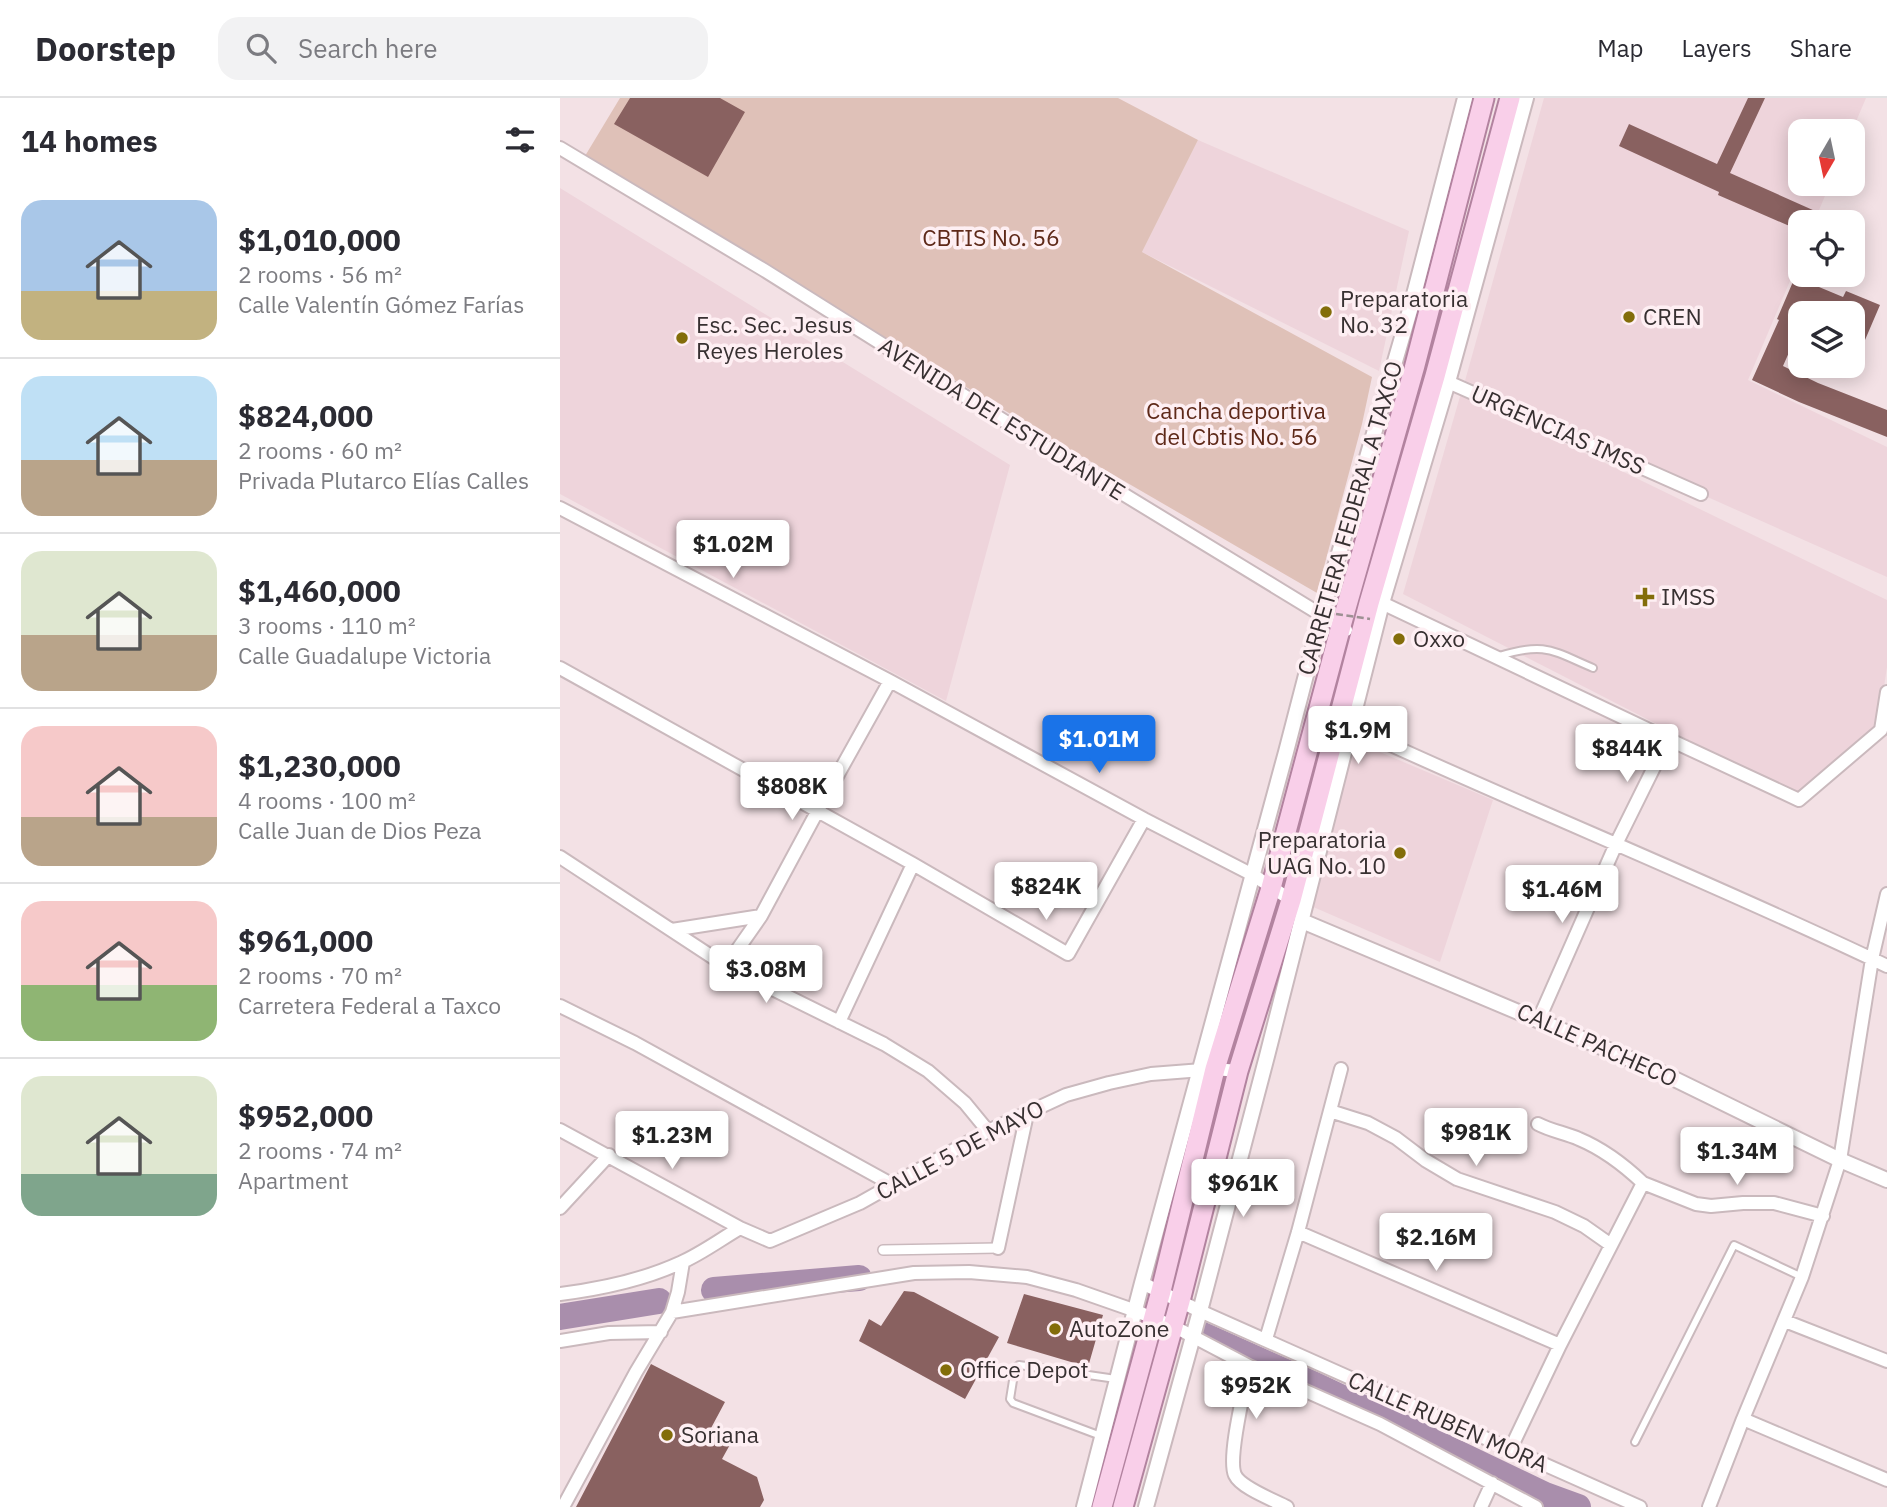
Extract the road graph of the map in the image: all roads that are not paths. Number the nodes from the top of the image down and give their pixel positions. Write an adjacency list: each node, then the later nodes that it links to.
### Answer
1 (1465, 98): 9 (street, CARRETERA FEDERAL A TAXCO)
2 (1484, 98): 6 (main road)
3 (1510, 98): 7 (main road)
4 (1526, 98): 7 (street)
5 (560, 148): 14 (street, AVENIDA DEL ESTUDIANTE)
6 (1414, 369): 7 (street, URGENCIAS IMSS); 11 (main road)
7 (1441, 379): 8 (street, URGENCIAS IMSS); 12 (main road)
8 (1702, 494)
9 (1353, 503): 11 (street); 14 (street, CARRETERA FEDERAL A TAXCO)
10 (560, 508): 19 (street)
11 (1374, 509): 14 (main road)
12 (1392, 547): 13 (street); 15 (main road)
13 (1382, 603): 15 (street); 16 (street)
14 (1333, 618): 15 (street, AVENIDA DEL ESTUDIANTE); 21 (main road); 32 (street, CARRETERA FEDERAL A TAXCO)
15 (1366, 643): 22 (main road)
16 (1495, 657): 18 (lane); 24 (street)
17 (560, 668): 27 (street)
18 (1593, 668)
19 (890, 681): 27 (street); 28 (street)
20 (1887, 692): 23 (street)
21 (1318, 714): 22 (street); 25 (main road)
22 (1343, 726): 26 (main road); 29 (street)
23 (1884, 731): 24 (street)
24 (1668, 739): 29 (street)
25 (1305, 760): 26 (street); 33 (main road)
26 (1332, 769): 35 (main road); 37 (street)
27 (817, 812): 31 (street); 36 (street)
28 (1143, 818): 31 (street); 32 (street)
29 (1616, 844): 39 (street); 43 (street)
30 (560, 857): 38 (street)
31 (913, 864): 44 (street)
32 (1253, 875): 33 (street); 46 (street, CARRETERA FEDERAL A TAXCO)
33 (1271, 888): 35 (street); 46 (main road)
34 (1887, 894): 39 (street)
35 (1291, 900): 47 (main road)
36 (761, 916): 38 (street); 41 (street)
37 (1302, 921): 43 (street, CALLE PACHECO); 71 (street)
38 (671, 930): 41 (street)
39 (1872, 959): 40 (street); 54 (street)
40 (1887, 966)
41 (726, 967): 44 (street)
42 (560, 1006): 57 (street)
43 (1539, 1019): 54 (street, CALLE PACHECO)
44 (839, 1022): 52 (street)
45 (1340, 1069): 48 (street)
46 (1207, 1070): 47 (street, CALLE 5 DE MAYO); 49 (street, CALLE 5 DE MAYO); 67 (street, CARRETERA FEDERAL A TAXCO); 68 (main road)
47 (1238, 1070): 70 (main road)
48 (1330, 1111): 61 (street); 62 (street)
49 (1027, 1114): 52 (street, CALLE 5 DE MAYO); 63 (street)
50 (1538, 1124): 56 (street)
51 (560, 1130): 53 (street)
52 (988, 1131): 57 (street, CALLE 5 DE MAYO)
53 (609, 1155): 58 (street); 60 (street)
54 (1840, 1160): 55 (street, CALLE PACHECO); 59 (street)
55 (1887, 1180)
56 (1643, 1183): 59 (street); 62 (street)
57 (893, 1185): 60 (street, CALLE 5 DE MAYO)
58 (560, 1208)
59 (1823, 1216): 66 (street)
60 (740, 1228): 65 (street)
61 (1298, 1232): 78 (street); 80 (street)
62 (1611, 1245): 80 (street)
63 (998, 1248): 64 (street)
64 (883, 1250)
65 (683, 1262): 69 (street); 72 (street)
66 (1802, 1277): 74 (street); 86 (lane)
67 (1142, 1283): 68 (street, CALLE RUBEN MORA); 73 (street, CARRETERA FEDERAL A TAXCO)
68 (1161, 1291): 70 (street, CALLE RUBEN MORA); 73 (main road)
69 (560, 1294)
70 (1180, 1301): 71 (street, CALLE RUBEN MORA); 75 (main road)
71 (1200, 1311): 77 (street); 78 (street, CALLE RUBEN MORA)
72 (672, 1312): 73 (street); 76 (street)
73 (1145, 1314): 75 (street); 83 (street, CARRETERA FEDERAL A TAXCO); 92 (main road)
74 (1785, 1321): 81 (street); 84 (street)
75 (1173, 1326): 77 (street); 93 (main road)
76 (661, 1332): 79 (street); 90 (street)
77 (1194, 1336): 82 (street); 94 (street)
78 (1266, 1339): 87 (street, CALLE RUBEN MORA)
79 (560, 1341)
80 (1560, 1345): 87 (street)
81 (1887, 1361)
82 (1249, 1366): 89 (street); 95 (street)
83 (1118, 1380): 85 (street, CARRETERA FEDERAL A TAXCO); 85 (lane)
84 (1743, 1419): 88 (street); 99 (street)
85 (1102, 1437): 91 (street, CARRETERA FEDERAL A TAXCO)
86 (1635, 1443)
87 (1510, 1450): 98 (street, CALLE RUBEN MORA)
88 (1887, 1480)
89 (1492, 1483): 96 (street); 97 (street)
90 (563, 1507)
91 (1084, 1507)
92 (1102, 1507)
93 (1123, 1507)
94 (1146, 1507)
95 (1287, 1507)
96 (1481, 1507)
97 (1536, 1507)
98 (1640, 1507)
99 (1709, 1507)

